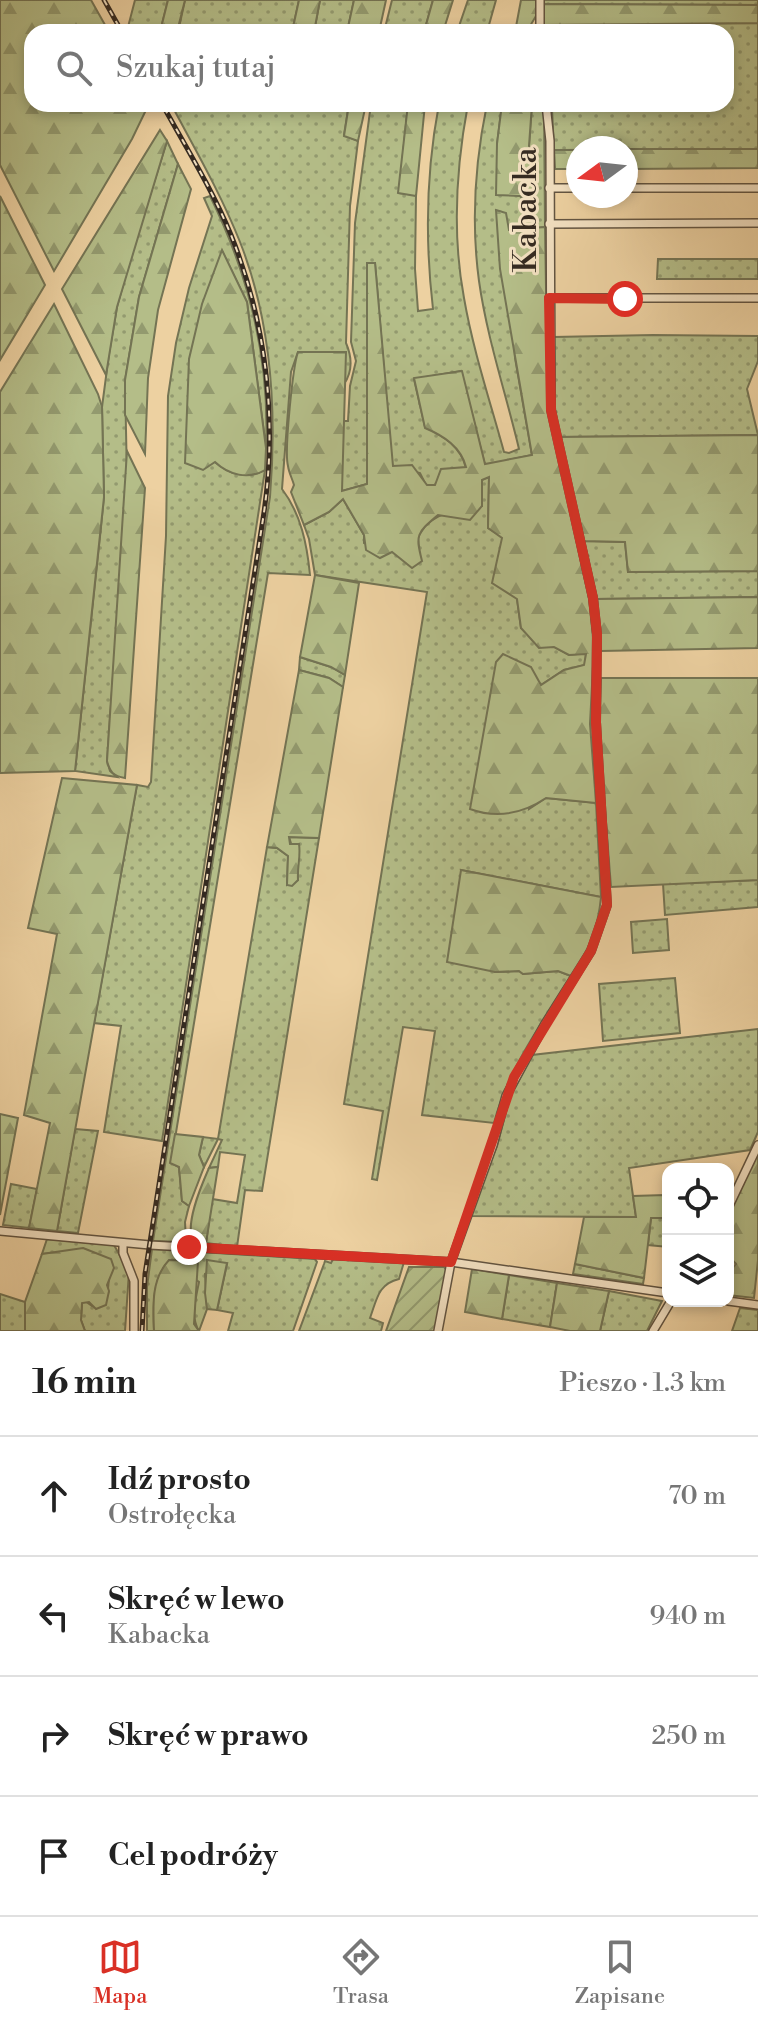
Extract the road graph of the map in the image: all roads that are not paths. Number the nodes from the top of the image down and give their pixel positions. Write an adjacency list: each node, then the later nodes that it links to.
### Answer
1 (540, 0): 2 (street)
2 (540, 24)
3 (546, 112): 4 (street, Kabacka)
4 (549, 188): 5 (street); 9 (street, Kabacka)
5 (566, 188)
6 (638, 188): 7 (street)
7 (758, 188)
8 (758, 223): 9 (street)
9 (549, 224): 10 (street, Kabacka)
10 (549, 298): 11 (street); 16 (street, Kabacka)
11 (758, 298)
12 (758, 1145): 13 (street)
13 (734, 1195)
14 (0, 1231): 15 (street)
15 (123, 1243): 16 (street); 21 (street)
16 (451, 1262): 17 (street); 22 (street, Kabacka)
17 (662, 1292)
18 (734, 1302): 19 (street)
19 (758, 1305)
20 (667, 1307): 23 (street)
21 (134, 1331)
22 (438, 1331)
23 (653, 1331)

